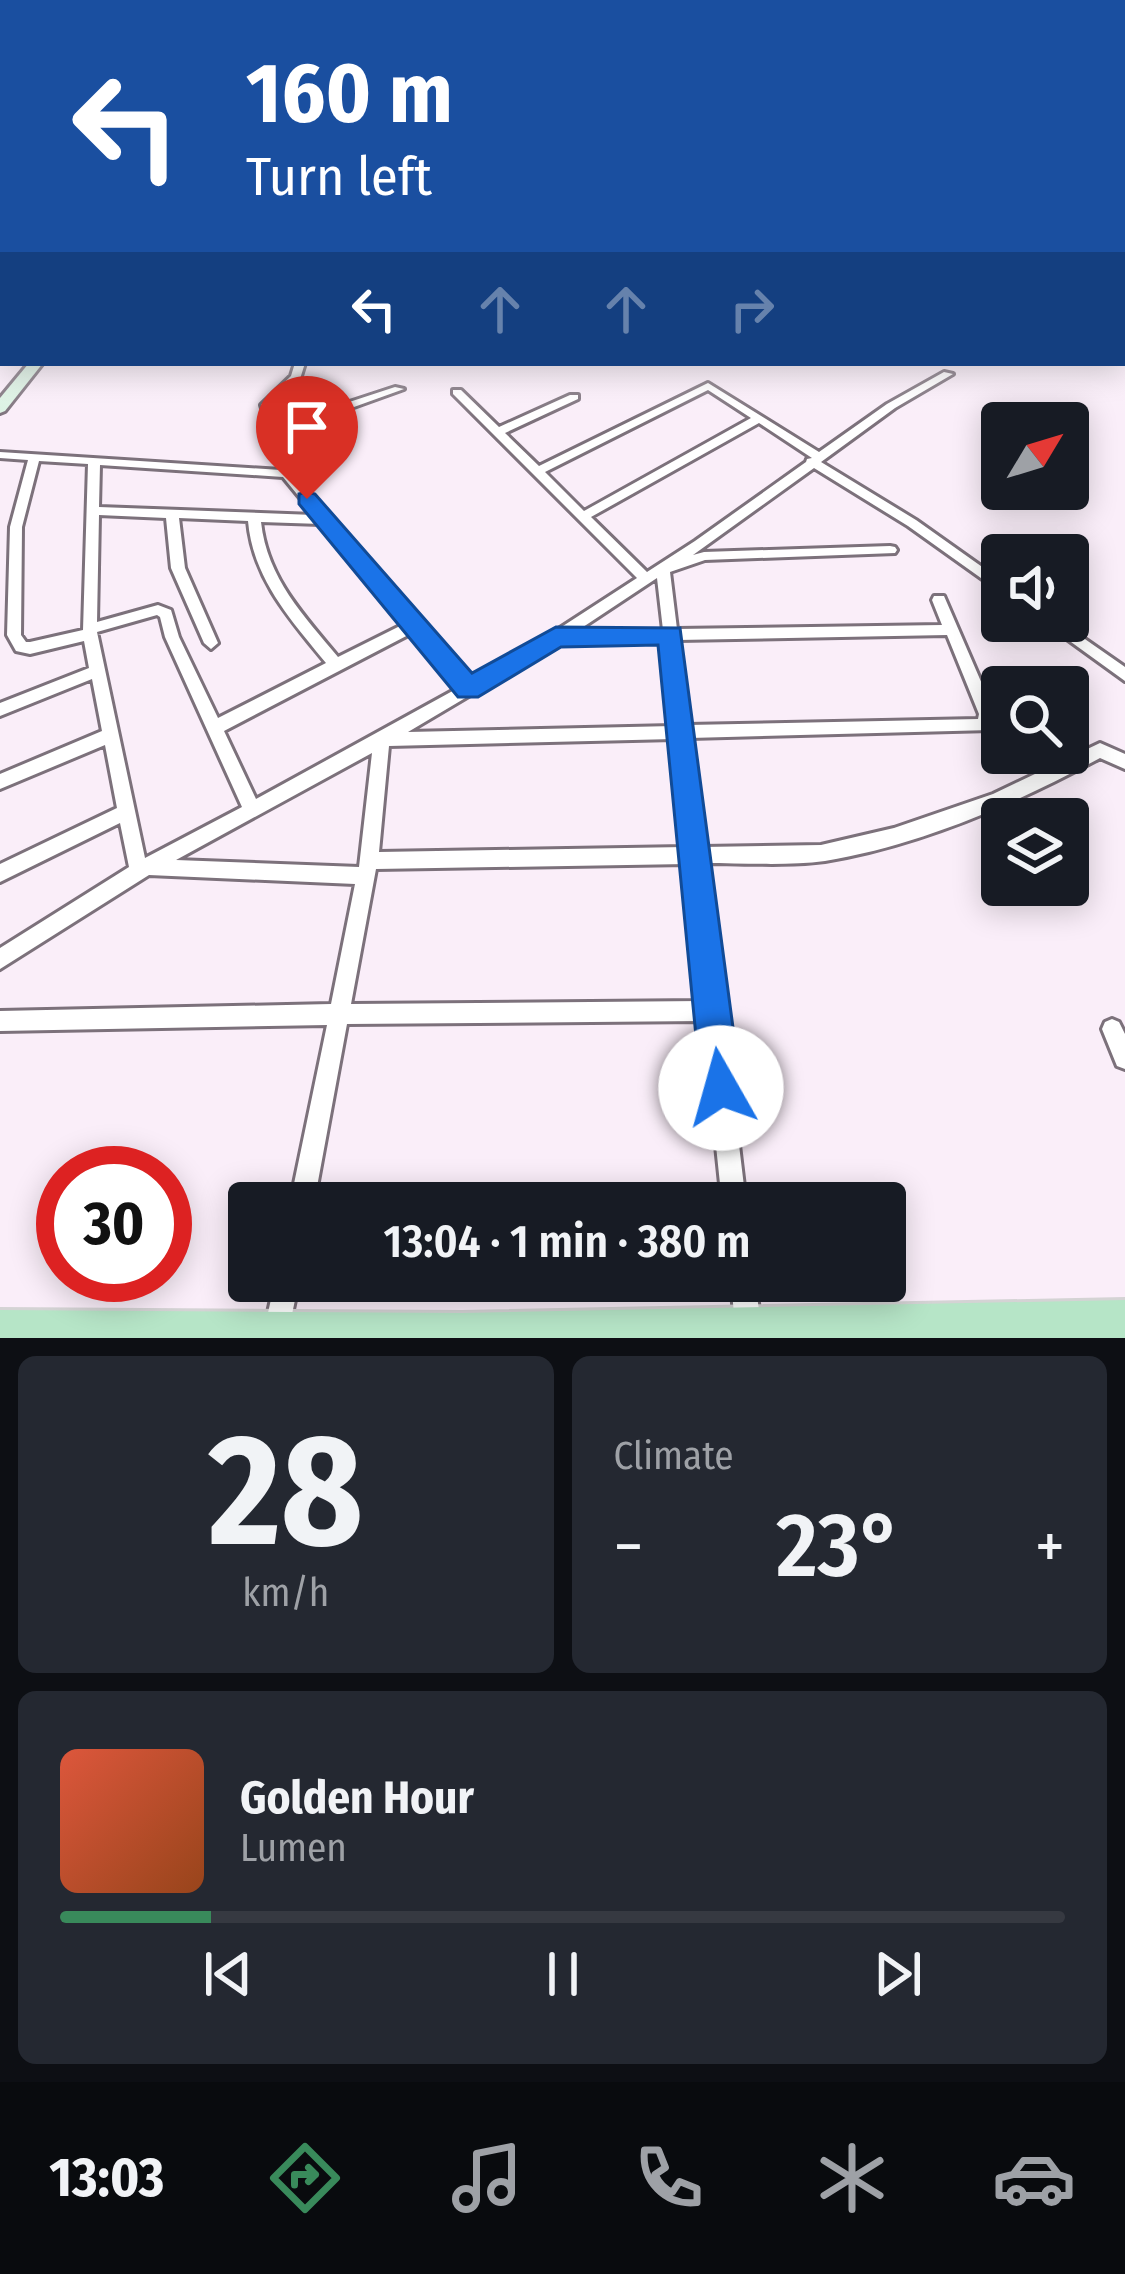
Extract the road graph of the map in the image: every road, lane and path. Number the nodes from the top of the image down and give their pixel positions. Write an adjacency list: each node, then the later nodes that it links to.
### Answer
1 (34, 366): 7 (main road)
2 (299, 366): 15 (street)
3 (948, 374): 12 (street)
4 (399, 389): 15 (street)
5 (457, 392): 9 (street)
6 (574, 397): 9 (street)
7 (0, 408)
8 (760, 418): 12 (street); 14 (street); 18 (street)
9 (498, 432): 14 (street)
10 (0, 455): 11 (street)
11 (35, 457): 13 (street); 27 (street)
12 (814, 459): 22 (street); 23 (street)
13 (94, 463): 15 (street); 16 (street)
14 (538, 471): 18 (street)
15 (288, 476): 20 (street)
16 (92, 511): 17 (street); 27 (street)
17 (172, 513): 19 (street); 31 (street)
18 (584, 516): 23 (street)
19 (254, 517): 20 (street); 32 (street)
20 (325, 520): 25 (street)
21 (890, 550): 23 (street)
22 (981, 573)
23 (654, 574): 28 (street); 29 (street)
24 (940, 600): 26 (street)
25 (414, 625): 32 (street); 35 (street)
26 (951, 630): 28 (street); 38 (street)
27 (90, 632): 33 (street); 37 (street)
28 (670, 635): 29 (street); 38 (street)
29 (556, 637): 35 (street)
30 (1079, 642): 34 (street)
31 (211, 643)
32 (338, 666): 37 (street)
33 (97, 671): 36 (street); 39 (street)
34 (1125, 675)
35 (468, 689): 40 (street)
36 (0, 710)
37 (214, 728): 43 (street)
38 (678, 732): 40 (street); 45 (street)
39 (108, 736): 42 (street); 44 (street)
40 (382, 739): 43 (street); 47 (street)
41 (1125, 762): 45 (street)
42 (0, 782)
43 (254, 811): 46 (street)
44 (127, 812): 46 (street); 48 (street)
45 (695, 856): 47 (street); 50 (street)
46 (144, 869): 47 (street); 49 (street)
47 (367, 869): 51 (street)
48 (0, 873)
49 (0, 959)
50 (712, 1011): 51 (street); 56 (street)
51 (339, 1014): 52 (street); 55 (street)
52 (0, 1021)
53 (1112, 1029): 54 (street)
54 (1125, 1058)
55 (306, 1182)
56 (732, 1182)
57 (283, 1302): 62 (street)
58 (745, 1302): 60 (street)
59 (1125, 1320): 60 (main road)
60 (748, 1328): 62 (main road)
61 (0, 1331): 62 (main road)
62 (276, 1337)

